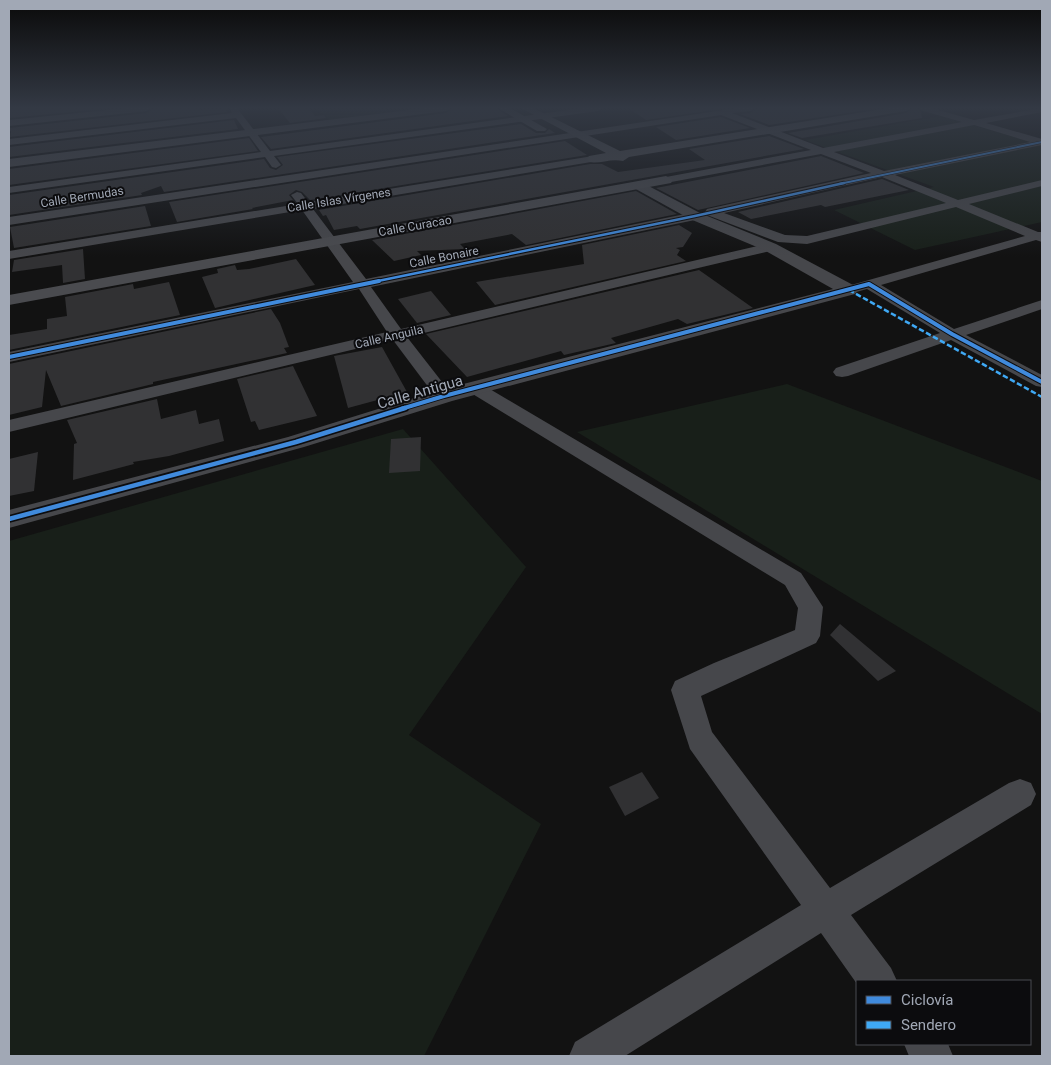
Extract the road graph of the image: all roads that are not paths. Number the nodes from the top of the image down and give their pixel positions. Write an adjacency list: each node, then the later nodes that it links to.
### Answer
1 (51, 158): 11 (street)
2 (241, 158): 21 (street)
3 (271, 158): 17 (street)
4 (426, 158): 17 (street, Calle Bermudas)
5 (601, 158): 10 (main road, Calle Islas Vírgenes)
6 (624, 158): 12 (main road)
7 (780, 158): 18 (street, Calle Curacao)
8 (840, 158): 15 (street)
9 (964, 158): 15 (street, Calle Bonaire)
10 (593, 159): 13 (main road); 23 (street, Calle Islas Vírgenes)
11 (9, 163)
12 (635, 163)
13 (609, 168)
14 (651, 172): 18 (main road)
15 (883, 174): 22 (street); 24 (street, Calle Bonaire)
16 (624, 176): 20 (main road)
17 (286, 179): 23 (street); 26 (street, Calle Bermudas)
18 (666, 180): 20 (main road, Calle Curacao); 24 (street)
19 (1042, 184): 22 (street)
20 (639, 185): 25 (street); 28 (main road, Calle Curacao)
21 (9, 190)
22 (958, 204): 24 (street); 27 (street)
23 (304, 206): 28 (street); 30 (street, Calle Islas Vírgenes)
24 (711, 212): 25 (street, Calle Bonaire)
25 (695, 216): 29 (street); 31 (street, Calle Bonaire)
26 (9, 221)
27 (1040, 236): 32 (street)
28 (330, 241): 31 (street); 34 (main road, Calle Curacao)
29 (770, 247): 33 (street); 37 (street, Calle Anguila)
30 (9, 255)
31 (362, 284): 37 (street); 38 (street, Calle Bonaire)
32 (869, 284): 33 (street); 36 (street)
33 (844, 292): 41 (street, Calle Antigua)
34 (9, 300)
35 (1042, 304): 36 (street)
36 (952, 334): 39 (street); 40 (street)
37 (397, 335): 42 (street); 43 (street, Calle Anguila)
38 (9, 357)
39 (842, 372)
40 (1042, 382)
41 (477, 389): 42 (street, Calle Antigua); 46 (street)
42 (444, 396): 44 (street, Calle Antigua)
43 (9, 426)
44 (9, 519)
45 (1020, 794): 46 (street)
46 (826, 910): 47 (street); 49 (street)
47 (877, 980)
48 (925, 1045): 50 (street)
49 (589, 1056)
50 (933, 1056)

